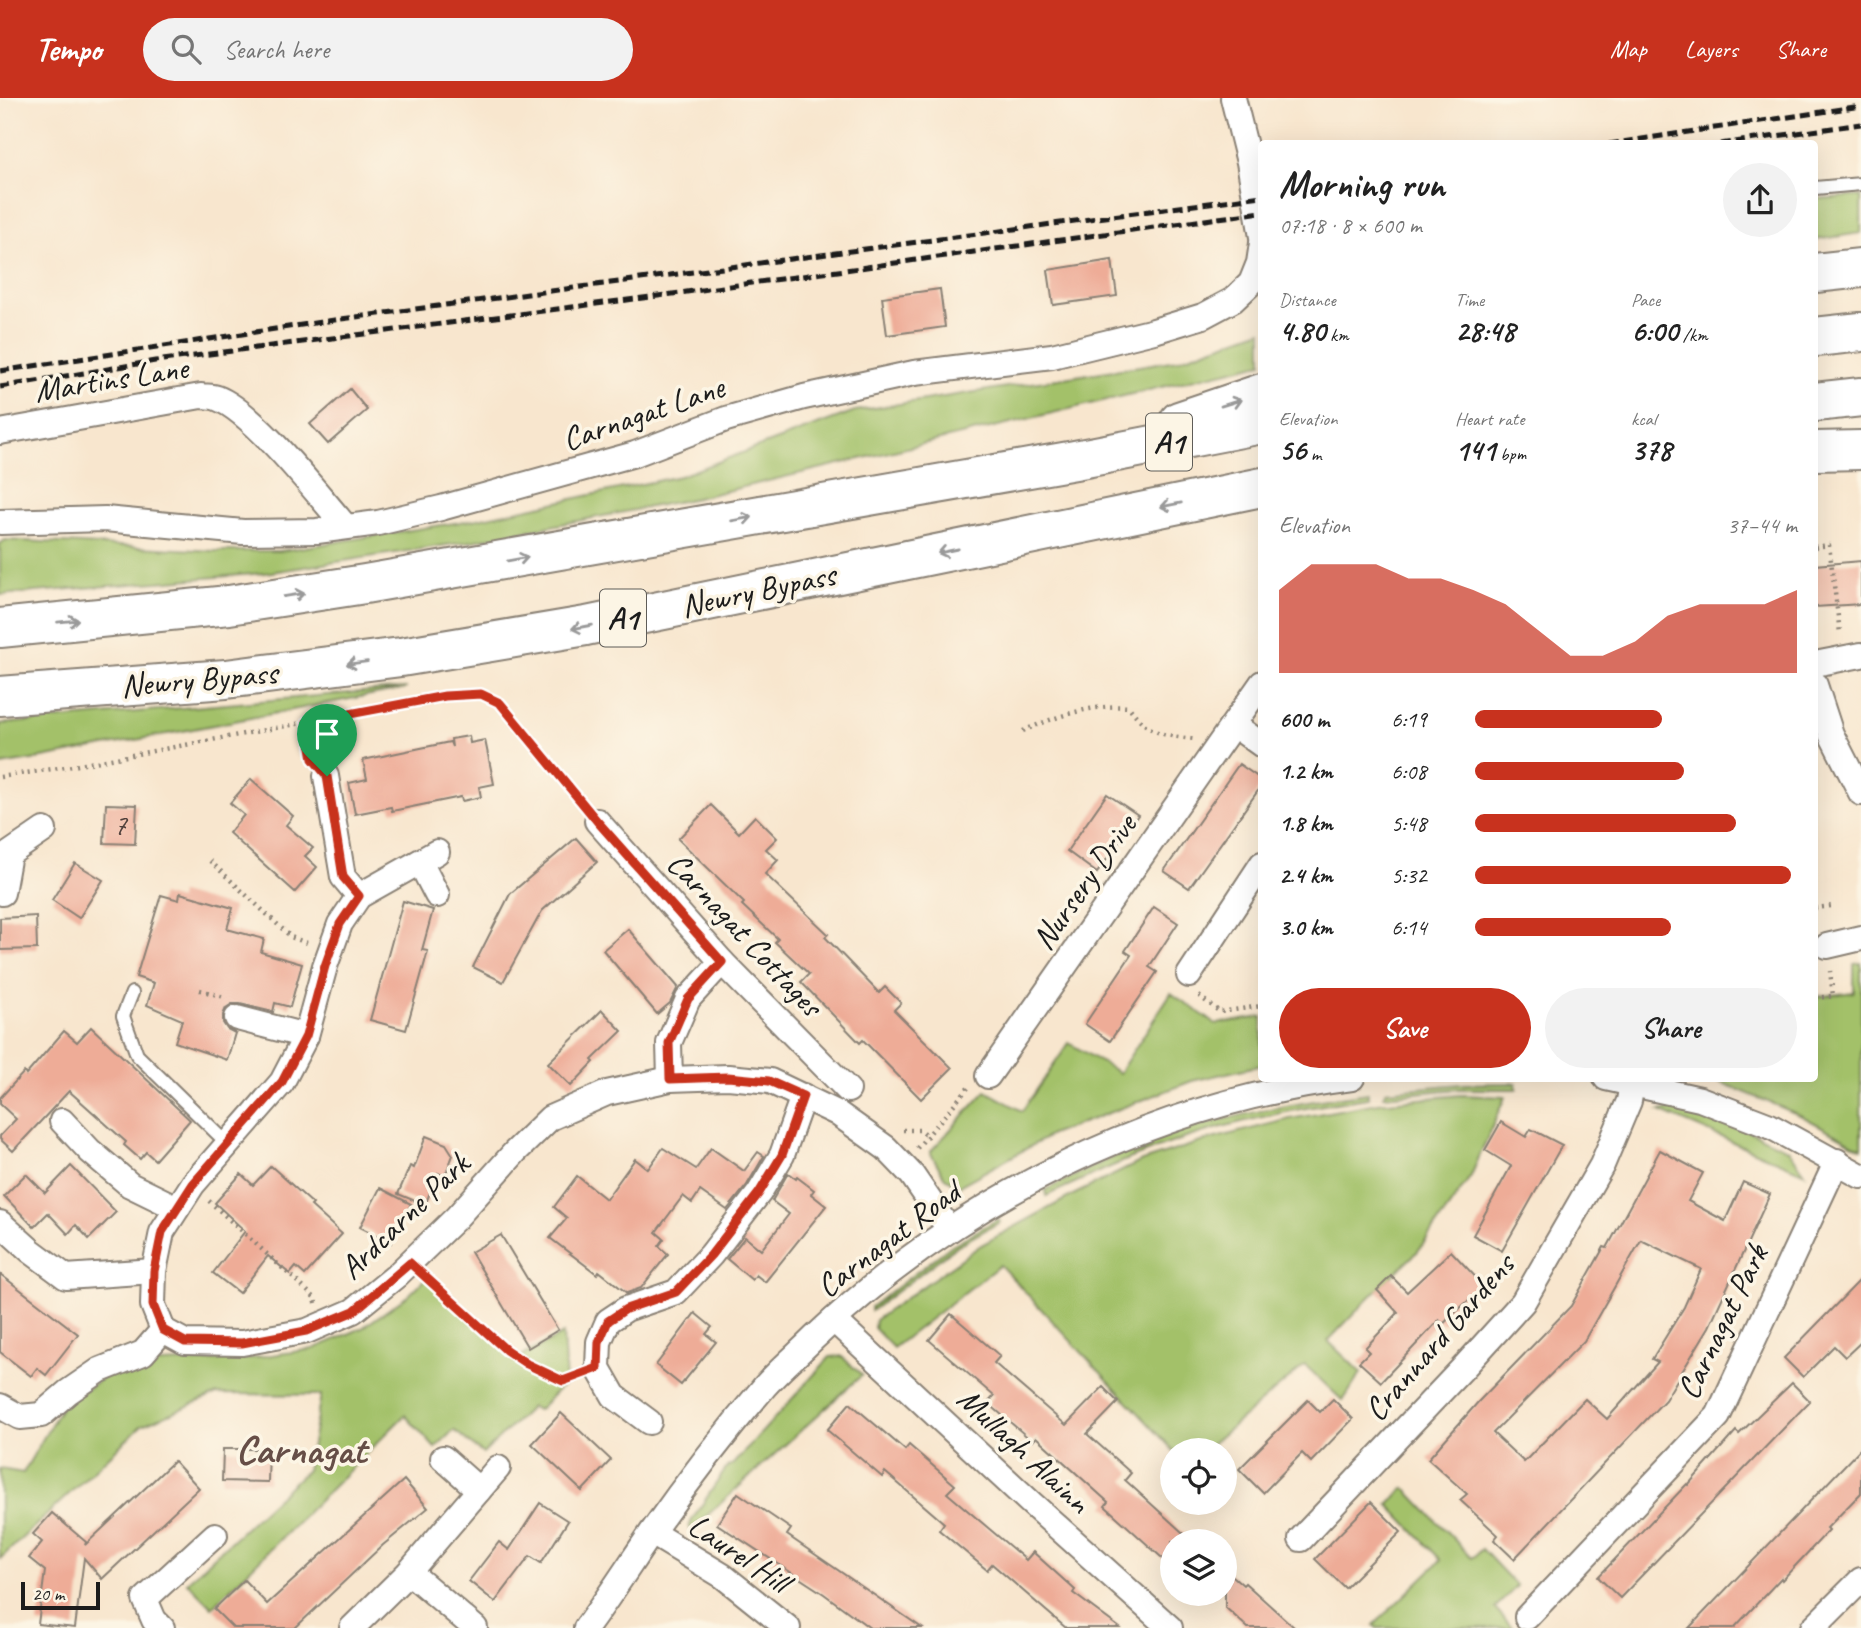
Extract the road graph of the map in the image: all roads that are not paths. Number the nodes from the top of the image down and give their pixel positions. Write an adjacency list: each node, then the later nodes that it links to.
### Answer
1 (1233, 98): 4 (street)
2 (1861, 184): 3 (lane)
3 (1818, 188)
4 (1258, 214)
5 (1861, 268): 6 (highway)
6 (1818, 274)
7 (1256, 283): 20 (street, Carnagat Lane)
8 (1861, 332): 9 (highway)
9 (1818, 337)
10 (1258, 394): 17 (highway, one-way to 10)
11 (1861, 397): 12 (highway)
12 (1818, 402)
13 (1258, 425): 17 (highway, Newry Bypass / A1)
14 (0, 432): 20 (street, Martins Lane)
15 (1861, 450): 16 (highway)
16 (1818, 451)
17 (1075, 460): 21 (highway, Newry Bypass / A1, one-way to 17)
18 (1254, 490): 26 (highway, Newry Bypass / A1, one-way to 26)
19 (0, 522): 20 (street, Carnagat Lane)
20 (346, 527)
21 (0, 628)
22 (1852, 657): 23 (street)
23 (1818, 663)
24 (1258, 689): 27 (street, Nursery Drive)
25 (1818, 694): 30 (street)
26 (0, 696)
27 (1234, 725): 28 (street); 45 (street, Nursery Drive)
28 (1258, 742)
29 (327, 776): 37 (street)
30 (1861, 793)
31 (597, 821): 40 (street, Carnagat Cottages)
32 (44, 830): 33 (street)
33 (5, 852): 35 (street)
34 (1258, 870): 41 (street)
35 (2, 893)
36 (437, 895): 37 (street)
37 (359, 896): 44 (street)
38 (1861, 938): 39 (street)
39 (1827, 946)
40 (722, 962): 46 (street); 50 (street, Carnagat Cottages)
41 (1189, 975)
42 (132, 992): 53 (lane)
43 (237, 1017): 44 (street)
44 (306, 1036): 53 (street)
45 (988, 1076)
46 (670, 1079): 51 (street, Ardcarne Park); 61 (street, Ardcarne Park)
47 (1320, 1082): 58 (street, Carnagat Road)
48 (1627, 1082): 49 (street)
49 (1632, 1083): 54 (street); 69 (street, Crannard Gardens)
50 (848, 1090)
51 (803, 1096): 58 (street, Ardcarne Park); 63 (street)
52 (62, 1121): 56 (street)
53 (228, 1144): 56 (street)
54 (1837, 1161): 55 (street); 72 (street, Carnagat Park)
55 (1861, 1175)
56 (183, 1198): 59 (street)
57 (0, 1223): 59 (street)
58 (949, 1229): 60 (street, Carnagat Road)
59 (154, 1271): 61 (street)
60 (834, 1320): 67 (street, Carnagat Road); 78 (street, Mullagh Alainn)
61 (163, 1330): 62 (street)
62 (1, 1409)
63 (649, 1422)
64 (443, 1458): 66 (street)
65 (498, 1468): 66 (street)
66 (479, 1490): 70 (street)
67 (652, 1533): 76 (street, Carnagat Road); 77 (street, Laurel Hill)
68 (215, 1535): 73 (street)
69 (1300, 1539)
70 (409, 1572): 74 (street); 75 (street)
71 (1861, 1580): 79 (street)
72 (1527, 1617)
73 (162, 1628)
74 (352, 1628)
75 (475, 1628)
76 (586, 1628)
77 (788, 1628)
78 (1170, 1628)
79 (1813, 1628)

